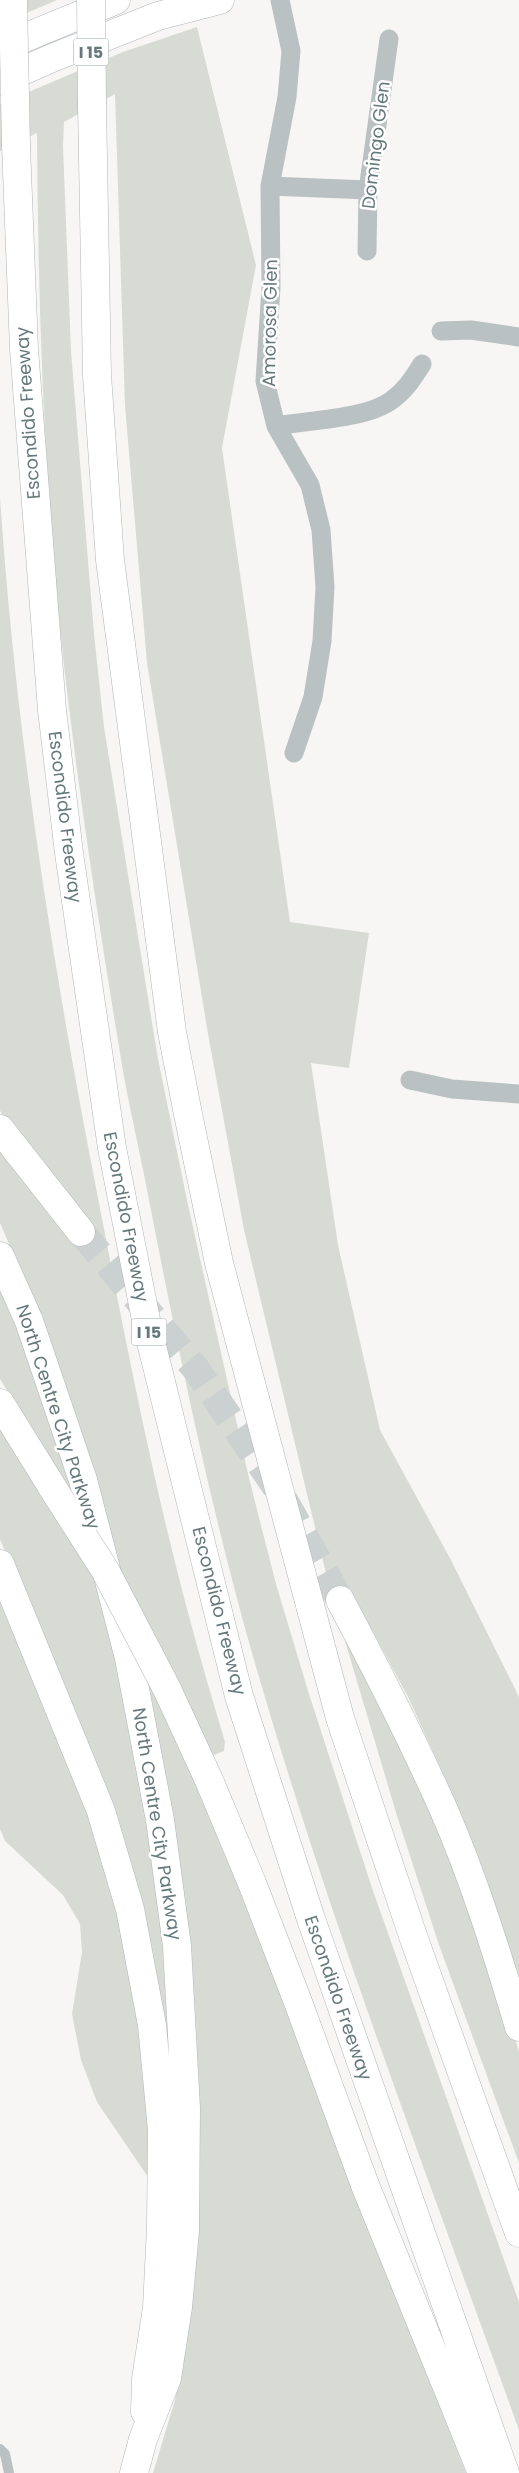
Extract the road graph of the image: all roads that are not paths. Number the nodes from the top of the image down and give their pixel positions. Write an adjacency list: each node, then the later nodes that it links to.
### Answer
1 (13, 0): 32 (main road, Escondido Freeway / I 15, bridge)
2 (91, 0): 26 (main road, I 15, bridge)
3 (116, 0): 7 (main road)
4 (220, 0): 8 (main road)
5 (280, 0): 9 (street, Amorosa Glen)
6 (389, 39): 10 (street, Domingo Glen)
7 (0, 48)
8 (0, 81)
9 (270, 186): 10 (street); 15 (street, Amorosa Glen)
10 (368, 190): 11 (street, Domingo Glen)
11 (367, 252)
12 (441, 331): 13 (street)
13 (519, 337)
14 (422, 364): 15 (street)
15 (276, 426): 16 (street, Amorosa Glen)
16 (294, 753)
17 (410, 1080): 18 (street)
18 (519, 1094)
19 (0, 1129): 20 (main road)
20 (81, 1232)
21 (0, 1256): 27 (main road, North Centre City Parkway)
22 (0, 1403): 31 (main road, bridge)
23 (0, 1564): 27 (main road, North Centre City Parkway)
24 (340, 1600): 25 (main road)
25 (519, 2027)
26 (519, 2233)
27 (143, 2439): 30 (main road, North Centre City Parkway)
28 (0, 2449): 29 (lane)
29 (9, 2473)
30 (134, 2473)
31 (482, 2473)
32 (505, 2473)

